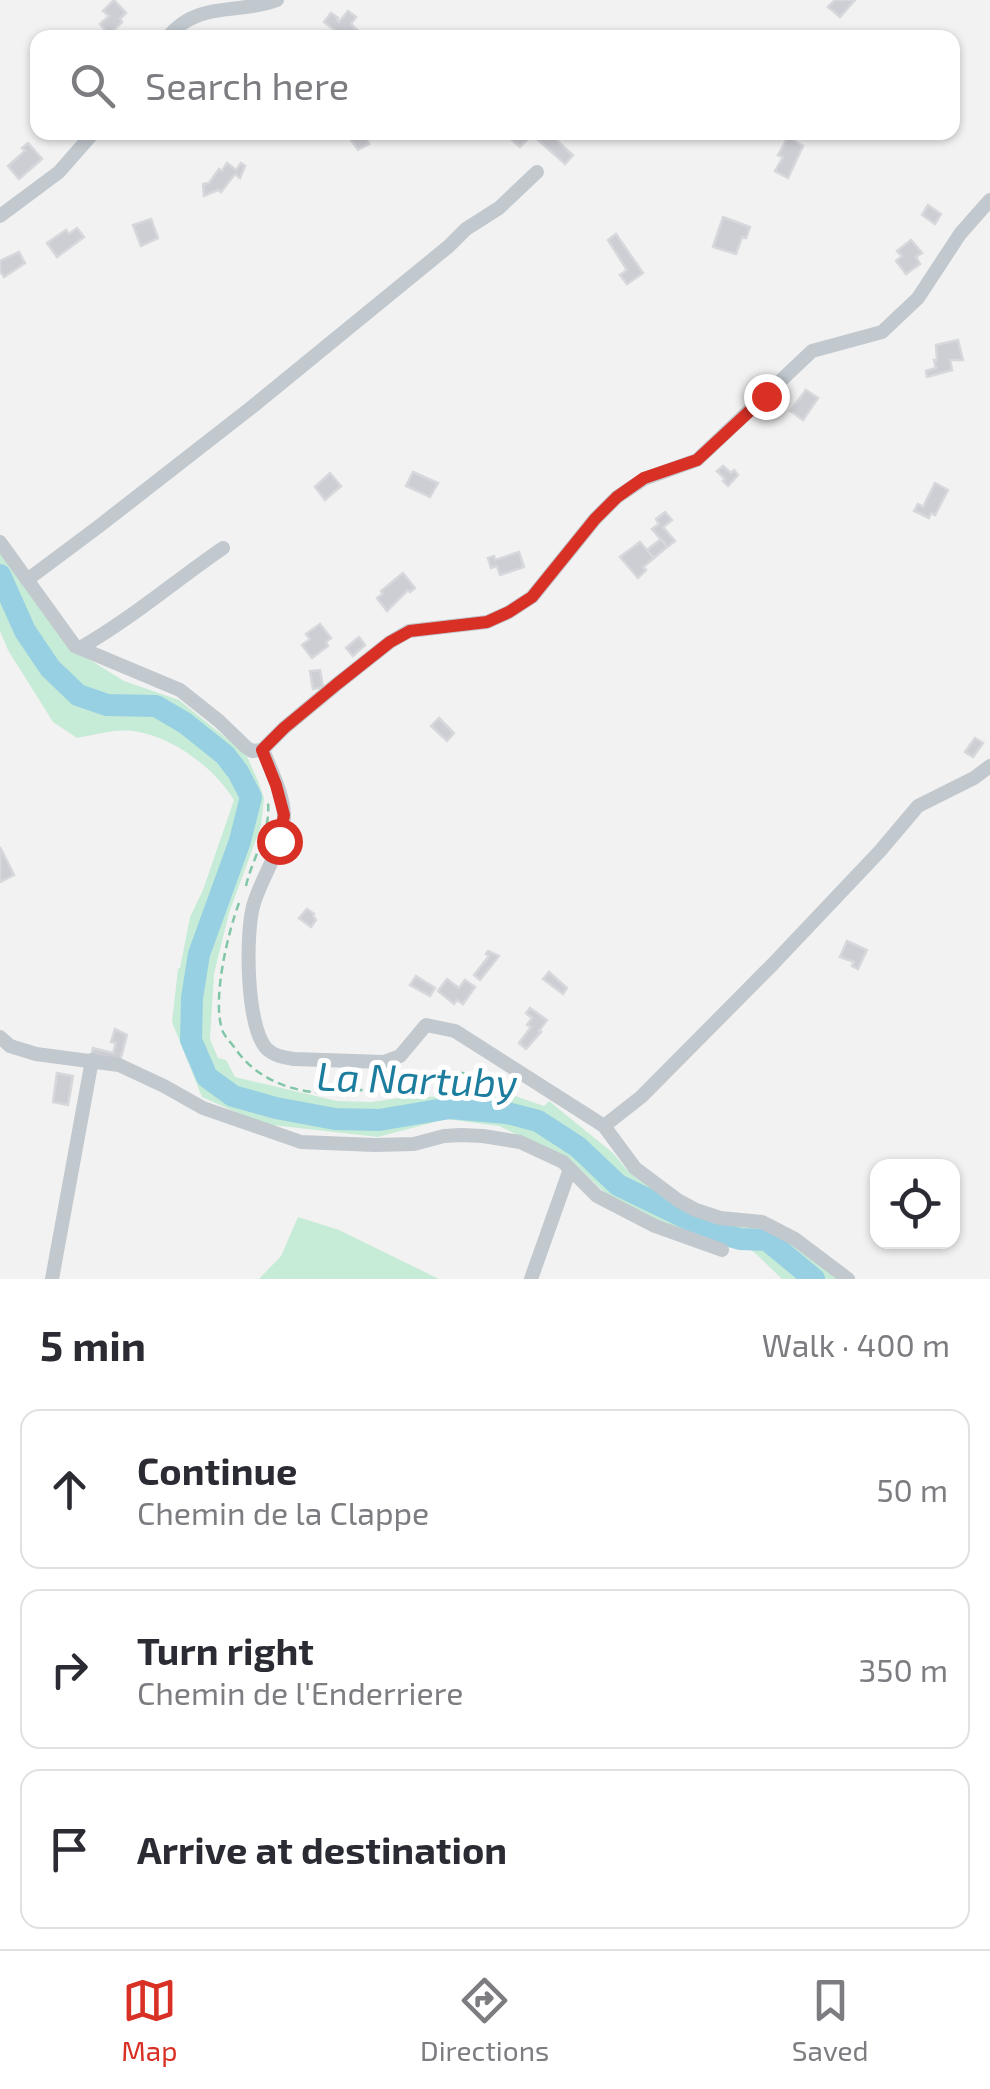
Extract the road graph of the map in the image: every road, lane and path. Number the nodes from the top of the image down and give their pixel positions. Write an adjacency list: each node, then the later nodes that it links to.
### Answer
1 (194, 0): 3 (street)
2 (277, 0): 3 (street)
3 (191, 18): 4 (street)
4 (172, 30)
5 (87, 140): 8 (street)
6 (537, 172): 11 (street)
7 (990, 200): 13 (street)
8 (0, 216)
9 (0, 542): 11 (street)
10 (223, 548): 12 (street)
11 (26, 580): 12 (street)
12 (80, 648): 13 (street)
13 (262, 750): 20 (street)
14 (990, 766): 21 (street)
15 (266, 794): 16 (path)
16 (245, 889)
17 (239, 903): 20 (path)
18 (0, 1037): 19 (street)
19 (92, 1060): 22 (street); 24 (street)
20 (528, 1078): 21 (street)
21 (604, 1126): 26 (street)
22 (570, 1169): 23 (street); 25 (street)
23 (722, 1250)
24 (52, 1279)
25 (531, 1279)
26 (848, 1279)

